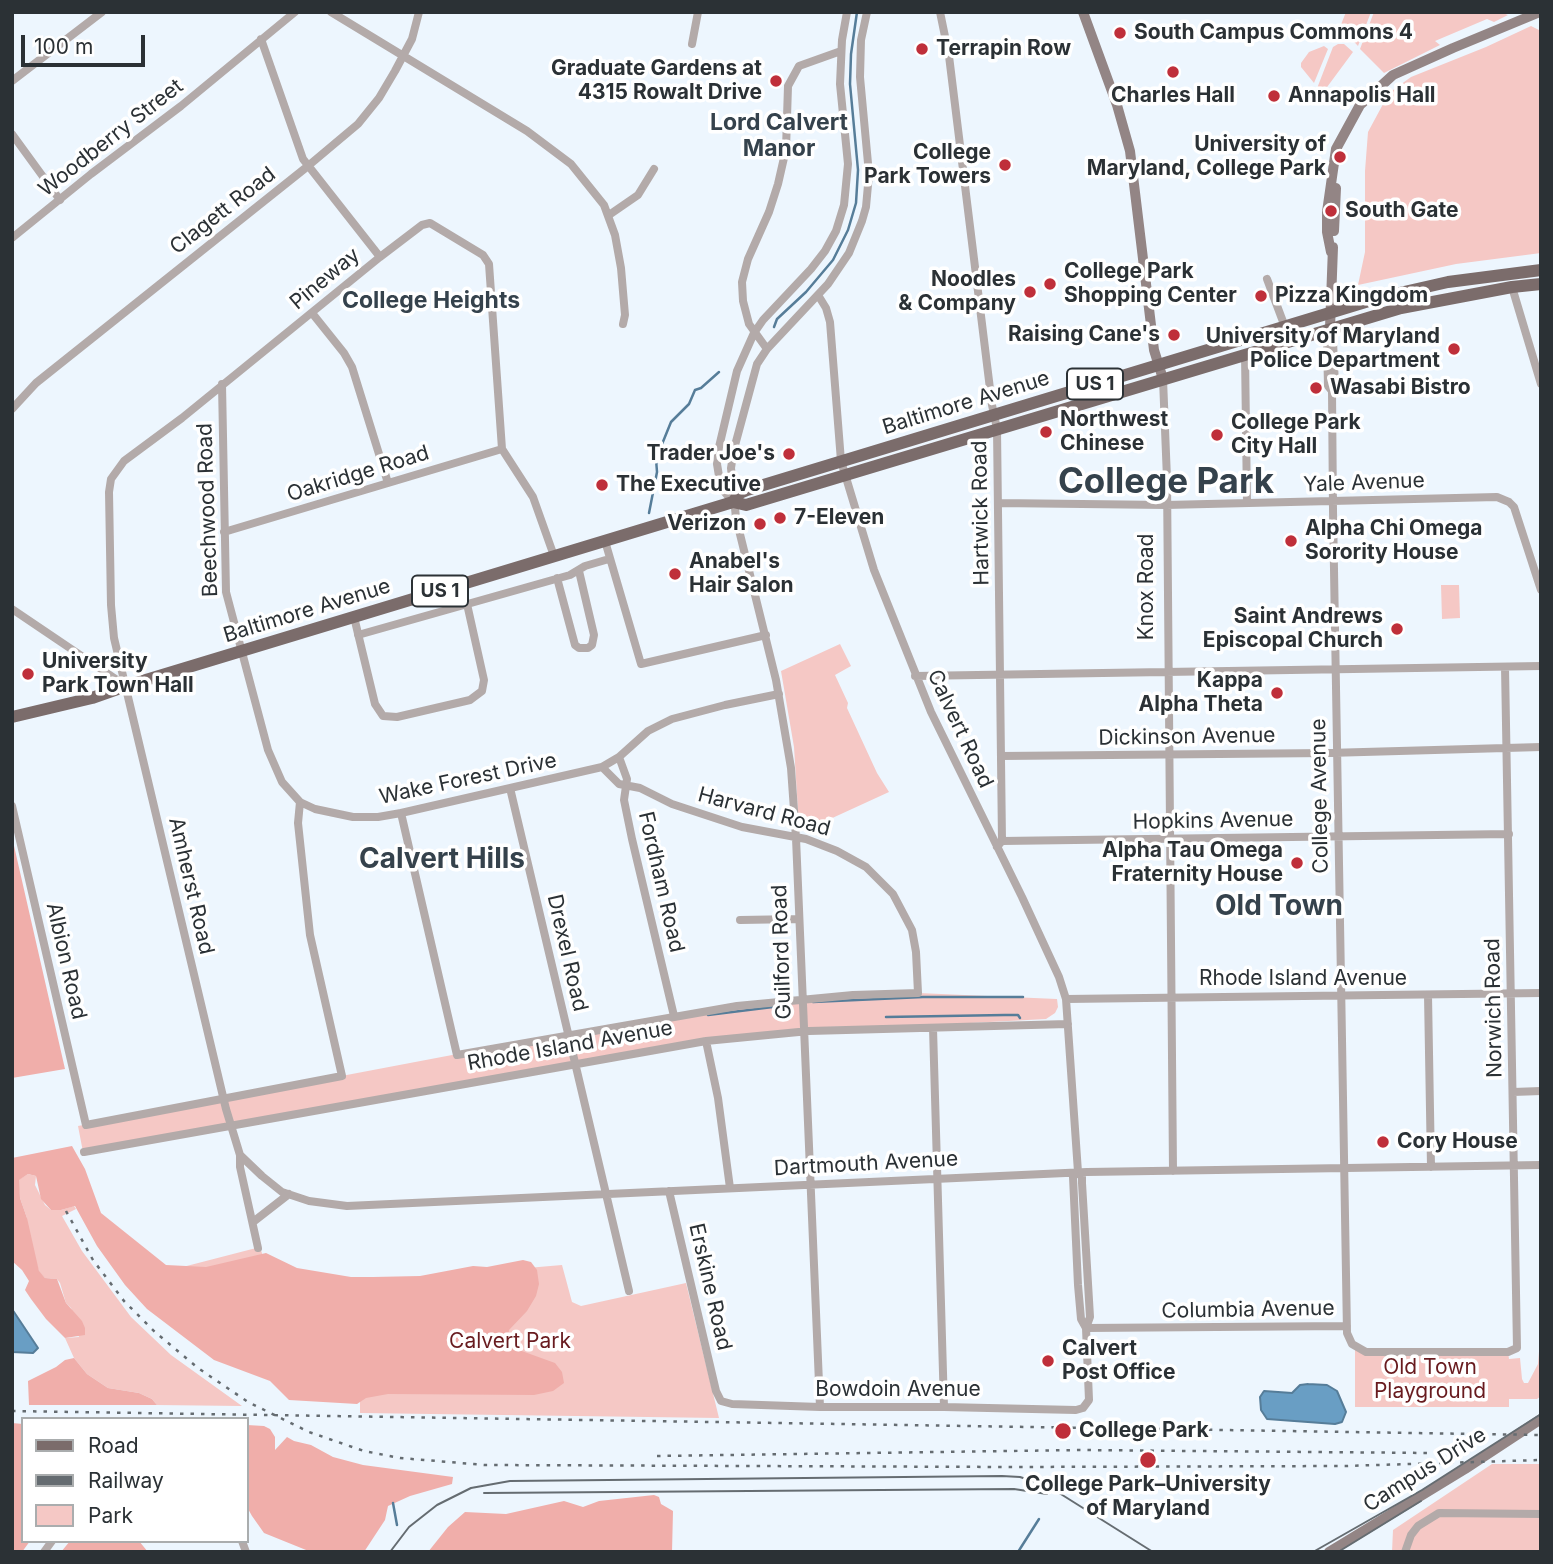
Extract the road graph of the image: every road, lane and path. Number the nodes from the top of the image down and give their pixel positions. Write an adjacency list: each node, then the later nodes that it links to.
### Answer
1 (102, 12): 15 (street)
2 (295, 12): 11 (street, Woodberry Street)
3 (331, 12): 14 (street)
4 (419, 12): 14 (street, Clagett Road)
5 (698, 12): 12 (street)
6 (847, 12): 13 (street)
7 (867, 12): 27 (street)
8 (940, 12): 41 (street, Hartwick Road)
9 (1083, 12): 36 (street, Knox Road)
10 (1540, 12): 28 (street)
11 (261, 39): 17 (street); 19 (street, Woodberry Street)
12 (692, 44)
13 (841, 51): 32 (street); 32 (street)
14 (404, 54): 17 (street, Clagett Road); 20 (street)
15 (12, 82)
16 (12, 134): 19 (street)
17 (308, 166): 22 (street); 40 (street, Clagett Road)
18 (654, 169): 20 (street)
19 (60, 200): 21 (street, Woodberry Street)
20 (609, 215): 30 (street)
21 (12, 238)
22 (380, 257): 29 (street, Pineway); 43 (street, Pineway)
23 (1541, 270): 28 (main road, Baltimore Avenue / US 1)
24 (1267, 279): 31 (street)
25 (1541, 284): 26 (main road, Baltimore Avenue / US 1)
26 (1513, 287): 33 (main road, Baltimore Avenue / US 1); 39 (street)
27 (818, 295): 34 (street); 44 (street, Calvert Road)
28 (1329, 312): 31 (main road, Baltimore Avenue / US 1); 33 (street)
29 (312, 313): 38 (street, Pineway); 46 (street)
30 (623, 324)
31 (1285, 327): 36 (main road, Baltimore Avenue / US 1)
32 (754, 333): 34 (street); 47 (street)
33 (1329, 333): 35 (main road, Baltimore Avenue / US 1); 48 (street, College Avenue)
34 (767, 349): 47 (street)
35 (1245, 354): 37 (main road, Baltimore Avenue / US 1); 50 (street)
36 (1158, 366): 37 (street, Knox Road); 41 (main road, Baltimore Avenue / US 1)
37 (1163, 379): 42 (main road, Baltimore Avenue / US 1); 51 (street, Knox Road)
38 (222, 384): 52 (street, Beechwood Road); 66 (street, Pineway)
39 (1541, 384)
40 (12, 409)
41 (993, 415): 42 (street, Hartwick Road); 44 (main road, Baltimore Avenue / US 1)
42 (997, 429): 45 (main road, Baltimore Avenue / US 1); 49 (street, Hartwick Road)
43 (502, 449): 46 (street, Oakridge Road); 54 (street, Pineway)
44 (841, 461): 45 (street, Calvert Road); 47 (main road, Baltimore Avenue / US 1)
45 (845, 475): 47 (main road, Baltimore Avenue / US 1); 72 (street, Calvert Road)
46 (388, 483): 52 (street, Oakridge Road)
47 (733, 502): 53 (main road, Baltimore Avenue / US 1); 63 (street, Guilford Road)
48 (1333, 502): 50 (street, Yale Avenue); 58 (street, Yale Avenue); 69 (street, College Avenue)
49 (998, 503): 51 (street, Yale Avenue); 71 (street, Hartwick Road)
50 (1247, 503): 51 (street, Yale Avenue)
51 (1166, 505): 70 (street, Knox Road)
52 (224, 531): 64 (street, Beechwood Road)
53 (605, 541): 54 (main road, Baltimore Avenue / US 1); 55 (street)
54 (554, 556): 61 (main road, Baltimore Avenue / US 1)
55 (609, 559): 56 (street, Baltimore Avenue); 63 (street)
56 (579, 570): 57 (street, Baltimore Avenue); 57 (street)
57 (557, 578): 59 (street, Baltimore Avenue)
58 (1541, 590)
59 (467, 604): 62 (street, Baltimore Avenue); 62 (street)
60 (12, 609): 65 (street)
61 (354, 617): 62 (street); 64 (main road, Baltimore Avenue / US 1)
62 (358, 635)
63 (766, 635): 74 (street, Guilford Road)
64 (242, 651): 73 (main road, Baltimore Avenue / US 1); 85 (street, Beechwood Road)
65 (92, 661): 66 (street); 73 (street)
66 (121, 663): 73 (street, Pineway)
67 (1541, 666): 68 (street)
68 (1505, 667): 69 (street); 77 (street, Norwich Road)
69 (1336, 670): 70 (street); 78 (street, College Avenue)
70 (1167, 672): 71 (street); 79 (street, Knox Road)
71 (1000, 675): 72 (street); 80 (street, Hartwick Road)
72 (915, 676): 92 (street, Calvert Road)
73 (126, 683): 75 (main road, Baltimore Avenue / US 1); 112 (street, Amherst Road)
74 (779, 694): 81 (street); 90 (street, Guilford Road)
75 (12, 717)
76 (1541, 747): 77 (street, Dickinson Avenue)
77 (1507, 749): 78 (street, Dickinson Avenue); 88 (street, Norwich Road)
78 (1337, 753): 79 (street, Dickinson Avenue); 89 (street, College Avenue)
79 (1168, 755): 80 (street, Dickinson Avenue); 91 (street, Knox Road)
80 (1001, 756): 92 (street, Hartwick Road)
81 (620, 757): 82 (street, Wake Forest Drive); 83 (street)
82 (603, 767): 83 (street, Fordham Road); 84 (street, Wake Forest Drive)
83 (626, 786): 90 (street, Harvard Road); 103 (street, Fordham Road)
84 (510, 788): 87 (street, Wake Forest Drive); 107 (street, Drexel Road)
85 (300, 802): 87 (street, Wake Forest Drive); 112 (street)
86 (12, 806): 112 (street, Albion Road)
87 (401, 813): 107 (street, Rhode Island Avenue)
88 (1509, 834): 89 (street, Hopkins Avenue); 98 (street, Norwich Road)
89 (1339, 836): 91 (street, Hopkins Avenue); 99 (street, College Avenue)
90 (796, 838): 93 (street, Guilford Road); 95 (street, Harvard Road)
91 (1168, 839): 92 (street, Hopkins Avenue); 100 (street, Knox Road)
92 (1000, 844): 102 (street, Calvert Road)
93 (798, 919): 94 (street); 101 (street, Guilford Road)
94 (740, 920)
95 (918, 993): 101 (street, Rhode Island Avenue)
96 (1541, 993): 98 (street, Rhode Island Avenue)
97 (1428, 995): 98 (street, Rhode Island Avenue); 99 (street, Rhode Island Avenue); 118 (street)
98 (1511, 995): 111 (street, Norwich Road)
99 (1342, 996): 100 (street, Rhode Island Avenue); 119 (street, College Avenue)
100 (1172, 998): 102 (street, Rhode Island Avenue); 120 (street, Knox Road)
101 (801, 999): 103 (street, Rhode Island Avenue); 106 (street, Guilford Road)
102 (1066, 999): 104 (street, Calvert Road)
103 (674, 1016): 107 (street, Rhode Island Avenue)
104 (1068, 1024): 105 (street, Rhode Island Avenue); 121 (street, Calvert Road)
105 (933, 1028): 106 (street, Rhode Island Avenue); 122 (street)
106 (803, 1031): 108 (street, Rhode Island Avenue); 123 (street, Guilford Road)
107 (568, 1033): 109 (street, Drexel Road)
108 (706, 1041): 109 (street, Rhode Island Avenue); 124 (street)
109 (575, 1062): 113 (street, Rhode Island Avenue); 126 (street, Drexel Road)
110 (1541, 1091): 111 (street)
111 (1513, 1092): 116 (street, Norwich Road)
112 (223, 1099): 113 (street, Amherst Road)
113 (230, 1125): 114 (street, Rhode Island Avenue); 115 (street, Dartmouth Avenue)
114 (83, 1152)
115 (240, 1155): 127 (street, Dartmouth Avenue); 128 (street)
116 (1514, 1165): 117 (street, Dartmouth Avenue); 118 (street, Dartmouth Avenue); 133 (street, Norwich Road)
117 (1541, 1165)
118 (1431, 1167): 119 (street, Dartmouth Avenue)
119 (1344, 1169): 120 (street, Dartmouth Avenue); 131 (street, College Avenue)
120 (1173, 1171): 121 (street, Dartmouth Avenue)
121 (1078, 1172): 122 (street, Dartmouth Avenue); 132 (street, Calvert Road)
122 (938, 1178): 123 (street, Dartmouth Avenue); 136 (street)
123 (810, 1186): 124 (street, Dartmouth Avenue); 137 (street, Guilford Road)
124 (730, 1188): 125 (street, Dartmouth Avenue)
125 (669, 1191): 126 (street, Dartmouth Avenue); 134 (street, Erskine Road)
126 (606, 1193): 127 (street, Dartmouth Avenue); 130 (street, Drexel Road)
127 (289, 1194): 128 (street)
128 (253, 1222): 129 (street)
129 (258, 1248)
130 (629, 1291)
131 (1347, 1326): 132 (street, Columbia Avenue); 133 (street, Columbia Avenue)
132 (1086, 1328): 135 (street, Calvert Road)
133 (1517, 1348)
134 (716, 1391): 137 (street, Bowdoin Avenue)
135 (1086, 1406): 136 (street, Bowdoin Avenue)
136 (944, 1407): 137 (street, Bowdoin Avenue)
137 (820, 1408)
138 (1541, 1419): 140 (street, Campus Drive)
139 (1541, 1514): 141 (street)
140 (1329, 1552)
141 (1405, 1552)

